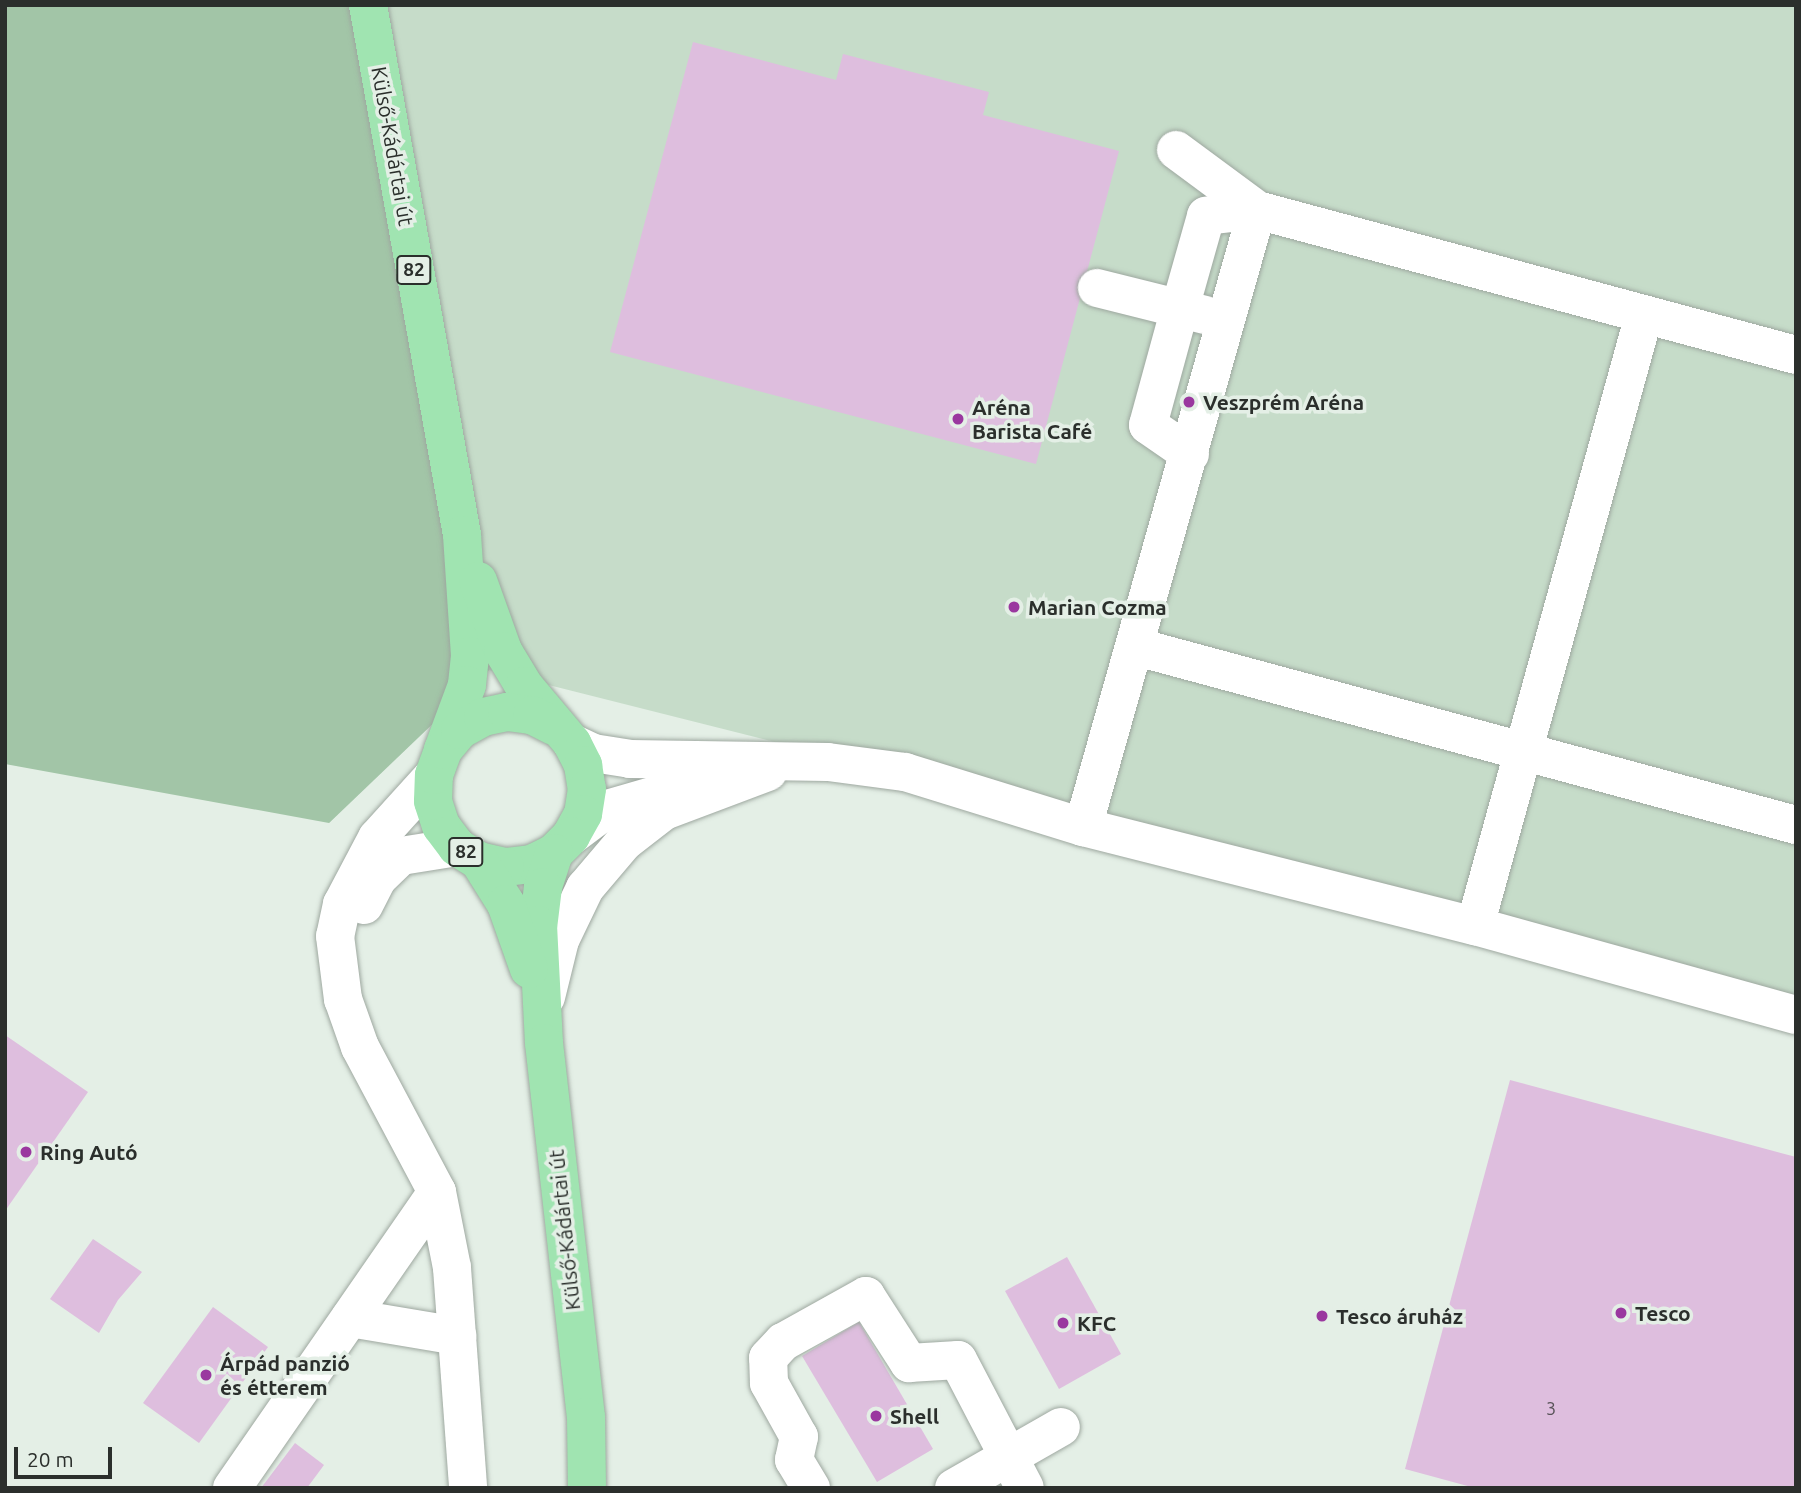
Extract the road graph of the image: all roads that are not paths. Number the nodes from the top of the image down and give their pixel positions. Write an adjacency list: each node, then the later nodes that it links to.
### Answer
1 (368, 5): 10 (main road, Külső-Kádártai út / 82)
2 (1176, 150): 3 (street)
3 (1257, 210): 5 (street); 6 (street); 7 (street)
4 (1097, 288): 5 (street)
5 (1180, 308): 7 (street); 9 (street)
6 (1644, 315): 8 (street); 13 (street)
7 (1227, 321): 9 (street)
8 (1796, 355)
9 (1190, 454): 11 (street)
10 (462, 535): 12 (main road, Külső-Kádártai út / 82); 14 (main road, Külső-Kádártai út / 82)
11 (1138, 647): 13 (street); 18 (street)
12 (563, 734): 14 (main road); 15 (street); 19 (main road, Külső-Kádártai út / 82)
13 (1524, 751): 17 (street); 21 (street)
14 (438, 762): 20 (main road, Külső-Kádártai út / 82); 22 (street)
15 (828, 762): 16 (street); 18 (street)
16 (777, 769): 19 (street); 24 (street)
17 (1796, 825)
18 (1083, 827): 21 (street)
19 (562, 844): 20 (main road, 82); 24 (main road, Külső-Kádártai út / 82)
20 (468, 854): 22 (street); 24 (main road, Külső-Kádártai út / 82)
21 (1475, 926): 23 (street)
22 (343, 999): 25 (street)
23 (1796, 1015)
24 (544, 1029): 28 (main road, Külső-Kádártai út / 82)
25 (437, 1192): 26 (street); 27 (street)
26 (350, 1318): 27 (street); 31 (street)
27 (457, 1336): 32 (street)
28 (586, 1417): 33 (main road, 82); 34 (main road, 82)
29 (1061, 1427): 30 (street)
30 (1017, 1473): 35 (street); 36 (street)
31 (232, 1488)
32 (468, 1488)
33 (587, 1488)
34 (602, 1488)
35 (811, 1488)
36 (954, 1488)

